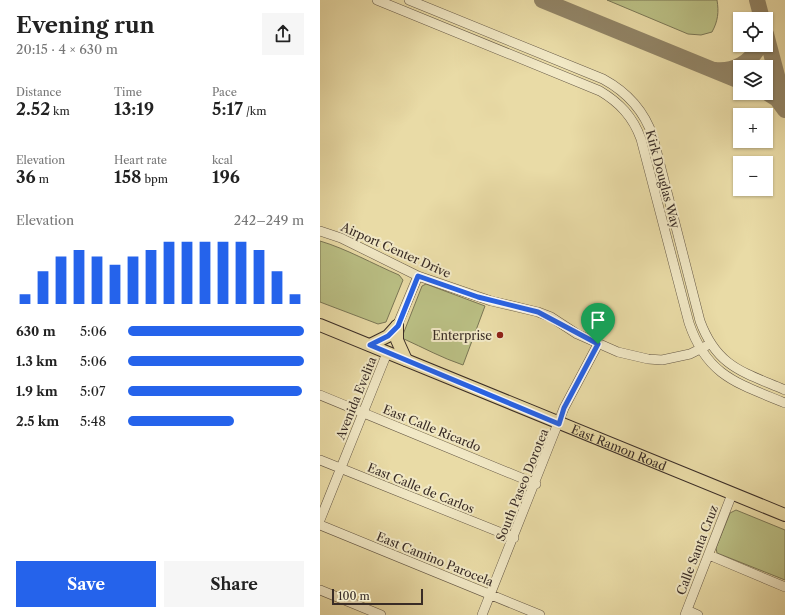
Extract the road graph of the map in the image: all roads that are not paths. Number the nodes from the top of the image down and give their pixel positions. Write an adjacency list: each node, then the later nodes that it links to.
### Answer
1 (377, 0): 10 (street, Kirk Douglas Way)
2 (409, 0): 8 (street, Kirk Douglas Way)
3 (320, 231): 4 (street, Airport Center Drive)
4 (418, 276): 6 (street); 7 (street, Airport Center Drive)
5 (320, 325): 9 (main road, East Ramon Road)
6 (398, 326): 9 (main road); 12 (main road)
7 (598, 344): 10 (street, Airport Center Drive); 17 (street, South Paseo Dorotea)
8 (710, 344): 10 (street, Airport Center Drive); 13 (street, Kirk Douglas Way)
9 (370, 345): 11 (main road, East Ramon Road)
10 (700, 349): 15 (street, Kirk Douglas Way)
11 (387, 353): 12 (main road, East Ramon Road); 16 (street, Avenida Evelita)
12 (406, 360): 17 (main road, East Ramon Road)
13 (785, 390)
14 (320, 395): 16 (street, East Calle Ricardo)
15 (785, 403)
16 (363, 413): 19 (street, Avenida Evelita); 20 (street, East Calle Ricardo)
17 (559, 424): 20 (street, South Paseo Dorotea); 21 (main road, East Ramon Road)
18 (320, 460): 19 (street, East Calle de Carlos)
19 (340, 468): 23 (street, Avenida Evelita); 25 (street, East Calle de Carlos)
20 (536, 484): 25 (street, South Paseo Dorotea)
21 (732, 494): 22 (main road, East Ramon Road); 26 (street, Calle Santa Cruz)
22 (785, 515)
23 (320, 520)
24 (320, 525): 29 (street, East Camino Parocela)
25 (514, 538): 29 (street, South Paseo Dorotea)
26 (709, 555): 27 (street); 30 (street, Calle Santa Cruz)
27 (785, 586)
28 (320, 590): 31 (street)
29 (490, 595): 32 (street, South Paseo Dorotea); 33 (street, East Camino Parocela)
30 (686, 613): 34 (street)
31 (381, 615)
32 (482, 615)
33 (540, 615)
34 (698, 615)

